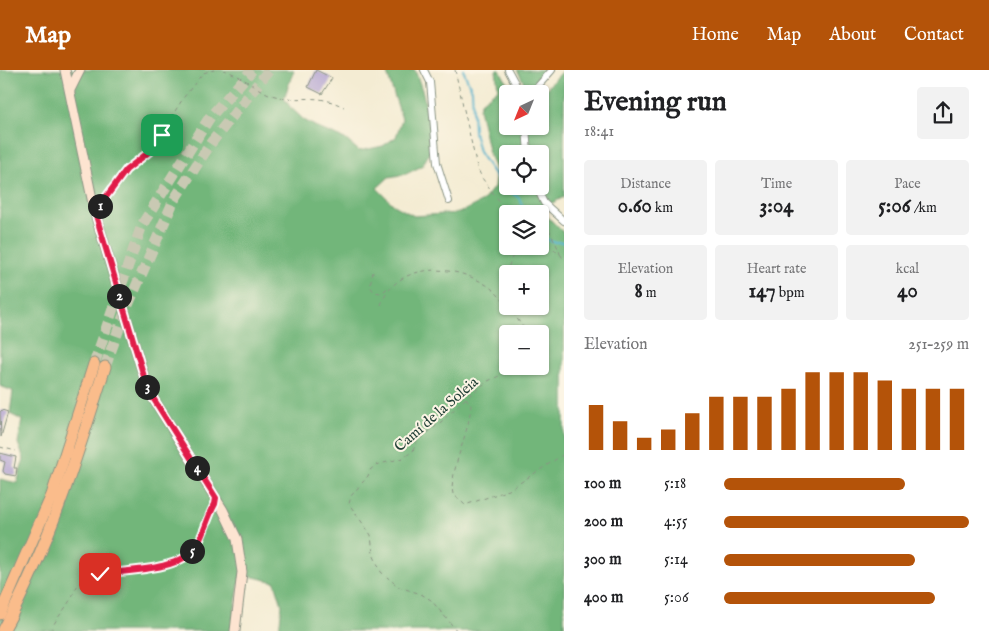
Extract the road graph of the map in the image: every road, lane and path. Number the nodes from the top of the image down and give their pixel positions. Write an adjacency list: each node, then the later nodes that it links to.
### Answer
1 (65, 70): 12 (main road)
2 (71, 70): 3 (main road)
3 (78, 70): 12 (main road)
4 (214, 70): 17 (path)
5 (223, 70): 13 (path)
6 (424, 70): 14 (street)
7 (455, 70): 15 (path)
8 (508, 70): 10 (street)
9 (552, 70): 11 (street)
10 (516, 85)
11 (539, 85)
12 (70, 90): 17 (main road)
13 (344, 107)
14 (449, 201)
15 (502, 205)
16 (549, 209): 18 (street)
17 (95, 212): 32 (main road)
18 (564, 222)
19 (549, 230): 21 (path)
20 (549, 247): 21 (path)
21 (560, 254): 22 (path)
22 (564, 260)
23 (373, 272): 24 (path)
24 (389, 288): 25 (path); 26 (path)
25 (499, 296)
26 (381, 305)
27 (501, 375): 28 (path, Camí de la Soleia)
28 (466, 398): 31 (path); 37 (path, Camí de la Soleia)
29 (0, 447): 30 (path)
30 (16, 451)
31 (564, 454)
32 (216, 498): 35 (path); 36 (main road)
33 (0, 614): 34 (highway)
34 (3, 631)
35 (51, 631)
36 (235, 631)
37 (456, 631)

